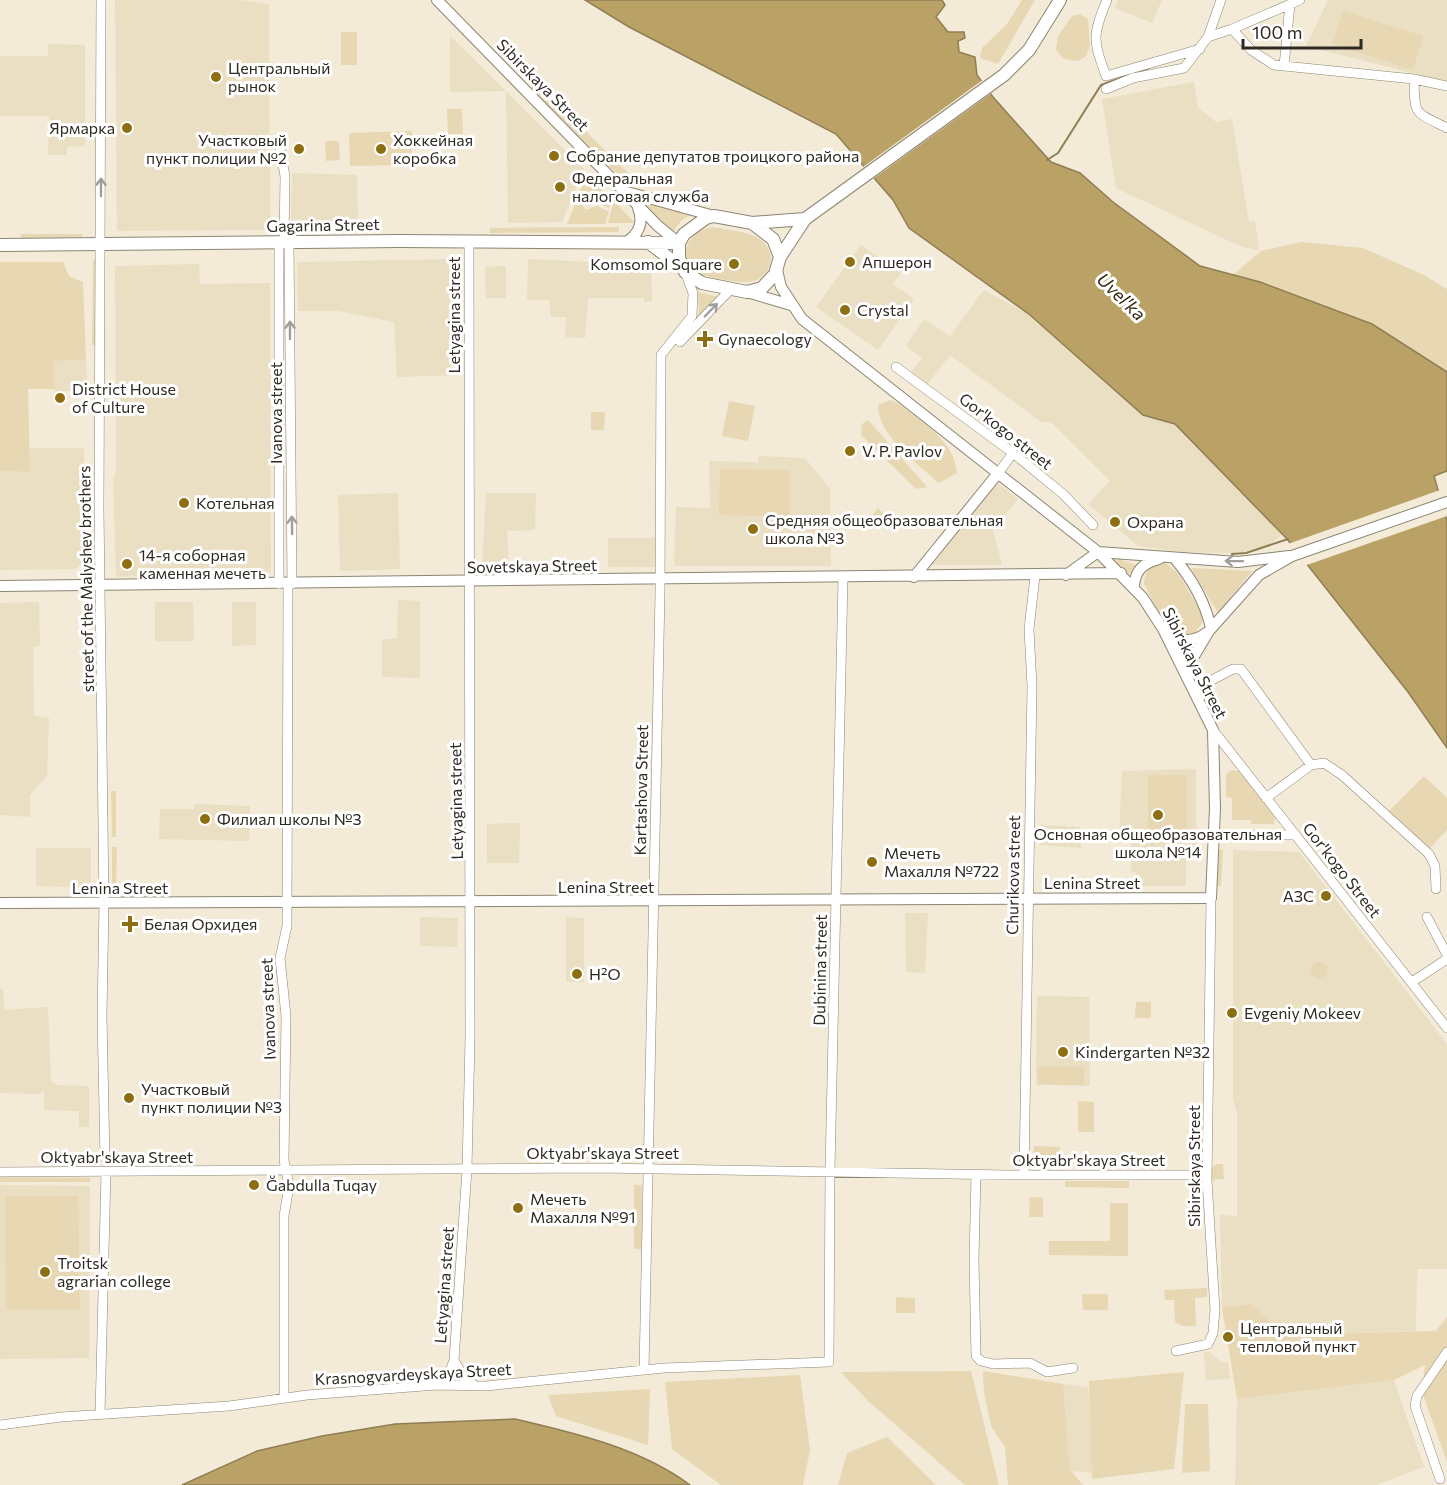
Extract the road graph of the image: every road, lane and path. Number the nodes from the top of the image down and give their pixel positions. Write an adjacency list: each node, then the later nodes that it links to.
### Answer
1 (101, 0): 28 (street, street of the Malyshev brothers, one-way to 1)
2 (437, 0): 17 (street, Sibirskaya Street)
3 (1060, 0): 20 (main road)
4 (1107, 0): 10 (street)
5 (1221, 0): 9 (street)
6 (1300, 0): 7 (street)
7 (1290, 4): 8 (street); 11 (street)
8 (1232, 29): 9 (street); 11 (street)
9 (1208, 37): 10 (street)
10 (1200, 49): 14 (street)
11 (1284, 66): 12 (street)
12 (1414, 78): 13 (street); 15 (street)
13 (1447, 86)
14 (1106, 89)
15 (1447, 128)
16 (280, 148): 23 (street, Ivanova street)
17 (626, 192): 18 (street, Sibirskaya Street); 19 (street)
18 (635, 202): 25 (street); 26 (street, Sibirskaya Street)
19 (714, 216): 21 (main road); 26 (main road)
20 (805, 219): 21 (main road); 29 (main road)
21 (752, 223): 29 (main road)
22 (469, 241): 23 (main road, Gagarina Street); 25 (main road, Gagarina Street); 51 (street, Letyagina street)
23 (284, 242): 28 (main road, Gagarina Street); 52 (street, Ivanova street)
24 (647, 242): 25 (main road, Gagarina Street); 26 (main road, Gagarina Street); 31 (main road)
25 (626, 243)
26 (679, 243): 31 (main road)
27 (0, 245): 28 (main road, Gagarina Street)
28 (100, 246): 53 (street, street of the Malyshev brothers)
29 (780, 257): 30 (main road)
30 (777, 270): 33 (main road); 34 (street, Sibirskaya Street)
31 (686, 272): 32 (main road); 35 (street)
32 (731, 289): 33 (main road); 35 (street, one-way to 32)
33 (747, 292): 34 (street, Sibirskaya Street)
34 (791, 305): 38 (street, Sibirskaya Street)
35 (661, 358): 50 (street, Kartashova Street)
36 (896, 367): 37 (street, Gor'kogo street)
37 (1013, 453): 38 (street); 40 (street, Gor'kogo street)
38 (999, 472): 41 (street, Sibirskaya Street); 49 (street)
39 (1447, 502): 42 (street)
40 (1093, 525)
41 (1098, 552): 43 (street); 45 (street, Sibirskaya Street); 47 (street)
42 (1292, 556): 44 (street, one-way to 44); 57 (street)
43 (1162, 558): 44 (street); 54 (street)
44 (1175, 559): 57 (street)
45 (1121, 573): 47 (street, Sovetskaya Street); 54 (street, Sibirskaya Street)
46 (1035, 576): 47 (street, Sovetskaya Street); 49 (street, Sovetskaya Street); 66 (street, Churikova street)
47 (1065, 576)
48 (843, 578): 49 (street, Sovetskaya Street); 50 (street, Sovetskaya Street); 68 (street, Dubinina street)
49 (914, 578)
50 (660, 579): 51 (street, Sovetskaya Street); 69 (street, Kartashova Street)
51 (469, 582): 52 (street, Sovetskaya Street); 73 (street, Letyagina street)
52 (286, 584): 53 (street, Sovetskaya Street); 72 (street, Ivanova street)
53 (101, 585): 55 (street, Sovetskaya Street); 71 (street, street of the Malyshev brothers)
54 (1134, 585): 56 (street, Sibirskaya Street)
55 (0, 586)
56 (1163, 629): 57 (street); 58 (street, Sibirskaya Street)
57 (1210, 629): 58 (street)
58 (1188, 678): 59 (street, Sibirskaya Street)
59 (1193, 690): 60 (street, Sibirskaya Street); 61 (street)
60 (1213, 730): 62 (street, Gor'kogo Street); 63 (street, Sibirskaya Street)
61 (1311, 765): 62 (street); 65 (street)
62 (1266, 798): 64 (street, Gor'kogo Street)
63 (1214, 835): 64 (street); 67 (street, Sibirskaya Street)
64 (1296, 836): 76 (street, Gor'kogo Street)
65 (1436, 889)
66 (1028, 897): 67 (street, Lenina Street); 68 (street, Lenina Street); 86 (street, Churikova street)
67 (1211, 898): 87 (street, Sibirskaya Street)
68 (837, 900): 69 (street, Lenina Street); 81 (street, Dubinina street)
69 (653, 901): 73 (street, Lenina Street); 79 (street, Kartashova Street)
70 (0, 903): 71 (street, Lenina Street)
71 (104, 903): 72 (street, Lenina Street); 78 (street, street of the Malyshev brothers)
72 (287, 903): 73 (street, Lenina Street); 82 (street, Ivanova street)
73 (471, 903): 80 (street, Letyagina street)
74 (1427, 917): 75 (street)
75 (1447, 957): 76 (street)
76 (1412, 982): 77 (street, Gor'kogo Street)
77 (1447, 1028)
78 (105, 1158)
79 (648, 1168): 80 (street, Oktyabr'skaya Street); 81 (street, Oktyabr'skaya Street); 93 (street, Kartashova Street)
80 (467, 1169): 82 (street, Oktyabr'skaya Street); 90 (street, Letyagina street)
81 (830, 1170): 85 (street, Oktyabr'skaya Street); 91 (street, Dubinina street)
82 (284, 1171): 84 (street, Oktyabr'skaya Street); 96 (street, Ivanova street)
83 (0, 1172): 84 (street, Oktyabr'skaya Street)
84 (106, 1172): 97 (street)
85 (976, 1174): 86 (street, Oktyabr'skaya Street); 92 (street)
86 (1024, 1175): 87 (street, Oktyabr'skaya Street)
87 (1207, 1175): 88 (street, Sibirskaya Street)
88 (1176, 1351)
89 (1447, 1352): 99 (street)
90 (454, 1360): 94 (street, Letyagina street); 95 (street, Letyagina street)
91 (829, 1362): 93 (street, Krasnogvardeyskaya Street)
92 (1073, 1368)
93 (645, 1370): 94 (street, Krasnogvardeyskaya Street)
94 (473, 1384): 95 (street, Krasnogvardeyskaya Street)
95 (437, 1385): 96 (street, Krasnogvardeyskaya Street)
96 (284, 1398): 97 (street, Krasnogvardeyskaya Street)
97 (100, 1414): 98 (street, Krasnogvardeyskaya Street)
98 (0, 1425)
99 (1440, 1479)

